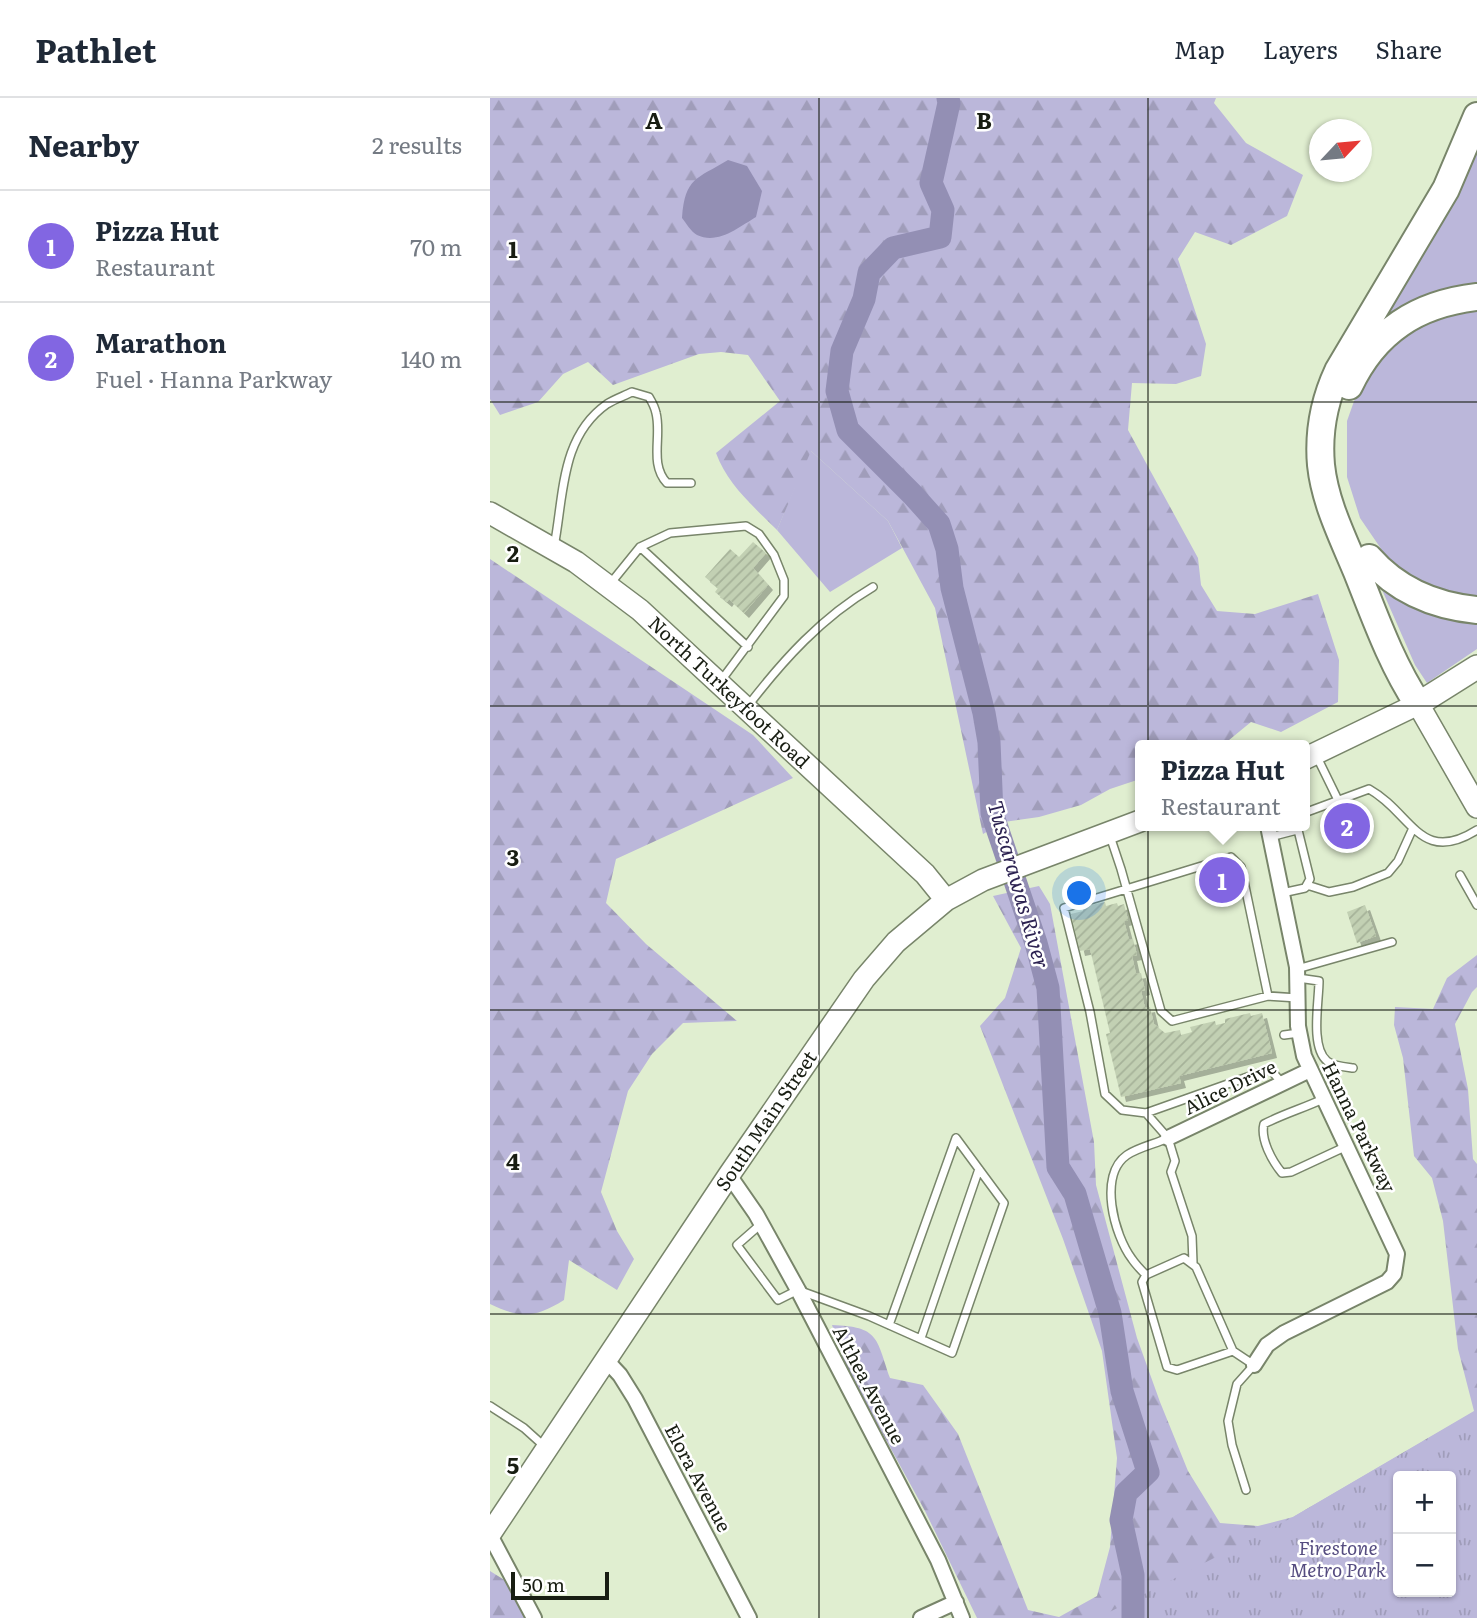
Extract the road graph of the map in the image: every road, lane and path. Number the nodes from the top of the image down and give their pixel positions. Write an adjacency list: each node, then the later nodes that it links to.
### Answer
1 (1477, 116): 14 (highway)
2 (1477, 297): 7 (highway)
3 (691, 483): 6 (lane)
4 (490, 513): 6 (main road, North Turkeyfoot Road)
5 (640, 547): 8 (lane); 11 (lane); 11 (lane)
6 (554, 548): 8 (main road, North Turkeyfoot Road)
7 (1369, 558): 10 (highway); 14 (highway)
8 (609, 585): 13 (main road, North Turkeyfoot Road)
9 (873, 587): 15 (lane)
10 (1477, 610)
11 (748, 647): 13 (lane)
12 (1477, 667): 14 (main road)
13 (720, 682): 15 (main road, North Turkeyfoot Road)
14 (1418, 704): 16 (main road); 18 (main road)
15 (746, 708): 30 (main road, North Turkeyfoot Road)
16 (1310, 757): 17 (lane)
17 (1338, 800): 19 (lane); 21 (lane)
18 (1477, 807)
19 (1310, 811)
20 (1135, 823): 25 (main road, South Main Street)
21 (1413, 828): 22 (lane); 27 (lane)
22 (1477, 830)
23 (1269, 831): 29 (street, Hanna Parkway)
24 (1298, 831): 27 (lane)
25 (1108, 832): 28 (lane); 30 (main road, South Main Street)
26 (1460, 875): 31 (lane)
27 (1307, 885): 29 (lane)
28 (1127, 888): 34 (lane); 34 (lane); 41 (lane)
29 (1282, 892): 33 (street, Hanna Parkway)
30 (946, 900): 45 (main road, South Main Street)
31 (1476, 900)
32 (1392, 942): 33 (lane)
33 (1298, 973): 35 (street, Hanna Parkway); 36 (lane)
34 (1268, 996): 35 (lane)
35 (1298, 998): 37 (street, Hanna Parkway)
36 (1321, 1053): 37 (lane); 38 (lane)
37 (1308, 1065): 39 (street, Alice Drive); 40 (street, Hanna Parkway)
38 (1353, 1068)
39 (1282, 1083): 41 (lane); 42 (street, Alice Drive)
40 (1324, 1098): 43 (street, Hanna Parkway); 43 (lane)
41 (1146, 1113): 42 (lane)
42 (1167, 1138): 47 (lane); 48 (lane)
43 (1347, 1146): 54 (street, Hanna Parkway)
44 (979, 1169): 50 (lane); 51 (lane); 51 (lane)
45 (729, 1175): 46 (street, Althea Avenue); 53 (main road, South Main Street)
46 (762, 1223): 49 (street, Althea Avenue); 49 (lane)
47 (1193, 1264): 48 (lane); 52 (lane)
48 (1146, 1275): 52 (lane)
49 (798, 1290): 50 (lane); 59 (street, Althea Avenue)
50 (889, 1325): 51 (lane)
51 (921, 1338)
52 (1233, 1351): 54 (lane)
53 (606, 1360): 56 (main road, South Main Street); 61 (street, Elora Avenue)
54 (1254, 1365): 57 (lane)
55 (490, 1406): 56 (lane)
56 (547, 1448): 58 (main road, South Main Street)
57 (1246, 1490)
58 (490, 1534): 60 (street)
59 (956, 1602): 62 (street); 63 (street, Althea Avenue)
60 (534, 1618)
61 (749, 1618)
62 (921, 1618)
63 (962, 1618)

